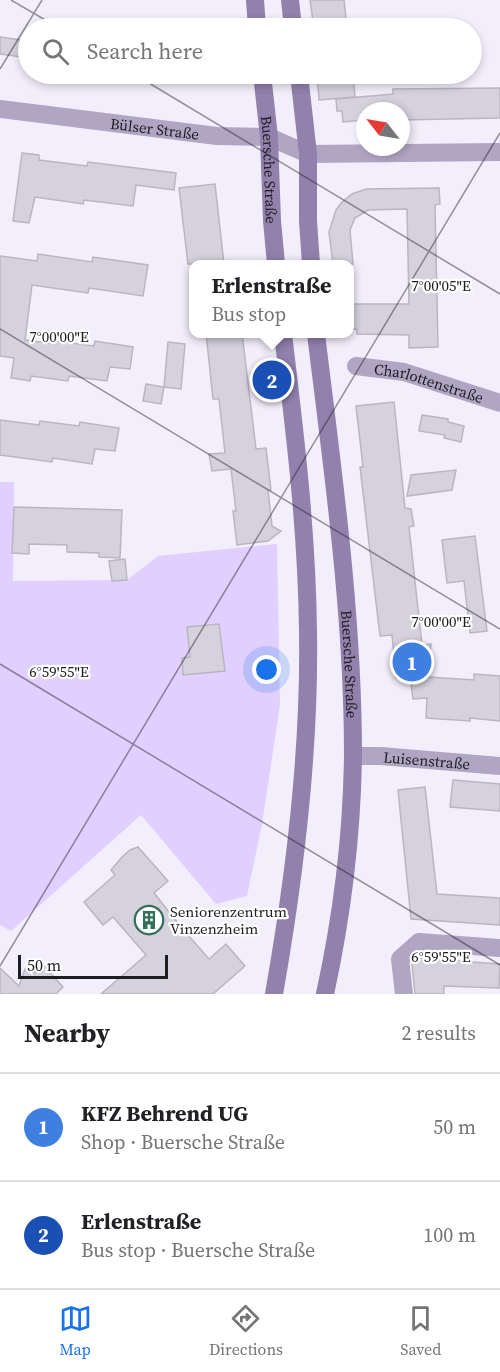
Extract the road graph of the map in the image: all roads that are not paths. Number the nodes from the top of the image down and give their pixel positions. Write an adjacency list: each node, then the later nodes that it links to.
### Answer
1 (255, 0): 3 (main road)
2 (290, 0): 4 (main road)
3 (256, 18)
4 (292, 18)
5 (263, 84): 8 (main road, Buersche Straße)
6 (299, 84): 10 (main road)
7 (0, 110): 8 (street, Bülser Straße)
8 (269, 137): 10 (street, Bülser Straße); 11 (main road, Buersche Straße)
9 (500, 152): 10 (street)
10 (308, 153): 12 (main road)
11 (276, 260)
12 (311, 260)
13 (284, 338): 20 (main road)
14 (317, 338): 17 (main road, Buersche Straße)
15 (356, 366): 16 (street, Charlottenstraße)
16 (500, 403)
17 (353, 756): 18 (street, Luisenstraße); 21 (main road, Buersche Straße)
18 (500, 766)
19 (500, 948): 22 (street)
20 (274, 994)
21 (325, 994)
22 (404, 994)

